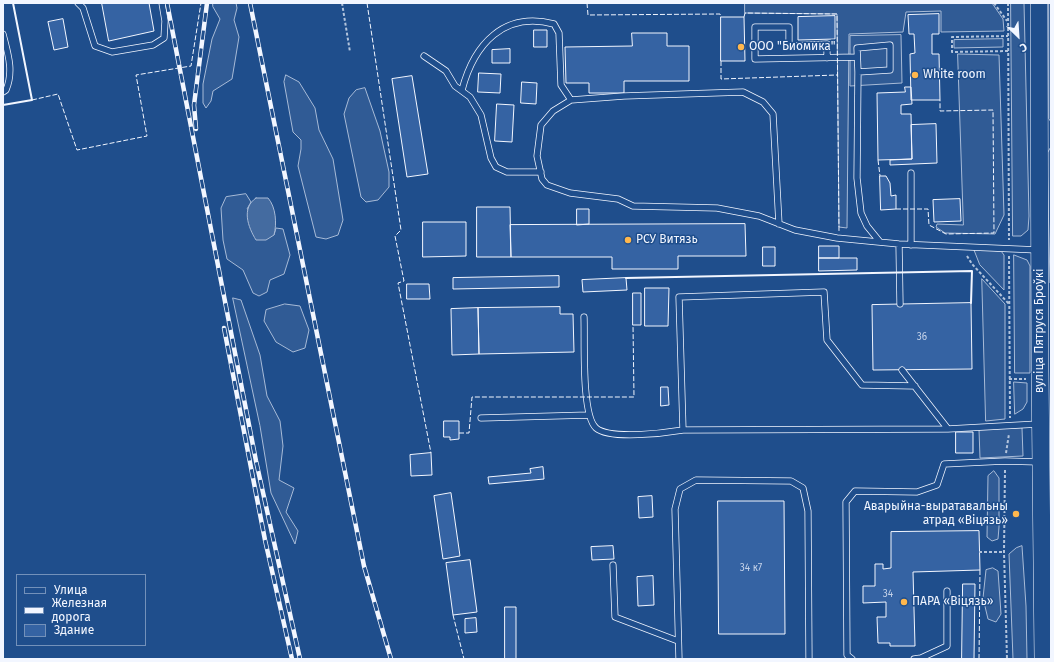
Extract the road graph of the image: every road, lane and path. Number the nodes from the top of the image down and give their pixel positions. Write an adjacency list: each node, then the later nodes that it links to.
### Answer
1 (78, 3): 7 (lane)
2 (162, 3): 7 (lane)
3 (342, 3): 12 (path)
4 (994, 3): 8 (path)
5 (1008, 3): 8 (path)
6 (1039, 3): 20 (main road, вуліца Пятруся Броўкі)
7 (83, 5)
8 (1008, 22): 10 (path)
9 (3, 34): 18 (lane)
10 (1008, 36): 11 (path); 11 (path)
11 (1008, 51): 31 (path)
12 (350, 52)
13 (424, 56): 17 (lane)
14 (857, 57): 15 (lane); 16 (lane); 16 (lane)
15 (828, 58): 15 (lane)
16 (858, 72): 27 (lane)
17 (462, 90): 19 (lane); 24 (lane)
18 (3, 92)
19 (571, 100): 24 (lane); 26 (lane)
20 (1039, 115): 21 (main road); 23 (main road, вуліца Пятруся Броўкі)
21 (1051, 128)
22 (1051, 142): 23 (main road)
23 (1039, 161): 32 (main road, вуліца Пятруся Броўкі)
24 (541, 172): 26 (lane)
25 (911, 173): 29 (lane)
26 (779, 224): 27 (lane)
27 (880, 242): 28 (lane)
28 (898, 244): 29 (lane); 33 (lane)
29 (911, 245): 30 (lane)
30 (961, 247): 31 (lane); 34 (path)
31 (1009, 249): 32 (lane); 34 (path)
32 (1040, 250): 40 (main road, вуліца Пятруся Броўкі)
33 (900, 304)
34 (1009, 304): 41 (path)
35 (584, 317): 38 (lane)
36 (902, 370): 37 (lane)
37 (915, 386): 42 (lane); 43 (lane)
38 (589, 415): 39 (lane); 43 (lane)
39 (481, 418)
40 (1040, 424): 41 (lane); 45 (main road, вуліца Пятруся Броўкі)
41 (1010, 425): 42 (lane); 44 (path)
42 (948, 429): 43 (lane)
43 (683, 430)
44 (1005, 461): 45 (lane); 48 (path); 54 (lane)
45 (1041, 462): 46 (main road, вуліца Пятруся Броўкі)
46 (1046, 501): 57 (main road, вуліца Пятруся Броўкі)
47 (979, 552): 48 (path)
48 (1004, 552): 56 (path)
49 (613, 565): 51 (lane)
50 (947, 591): 55 (lane)
51 (678, 641): 52 (lane); 53 (lane)
52 (679, 659)
53 (809, 659)
54 (852, 659)
55 (914, 659)
56 (1007, 659)
57 (1043, 659)

